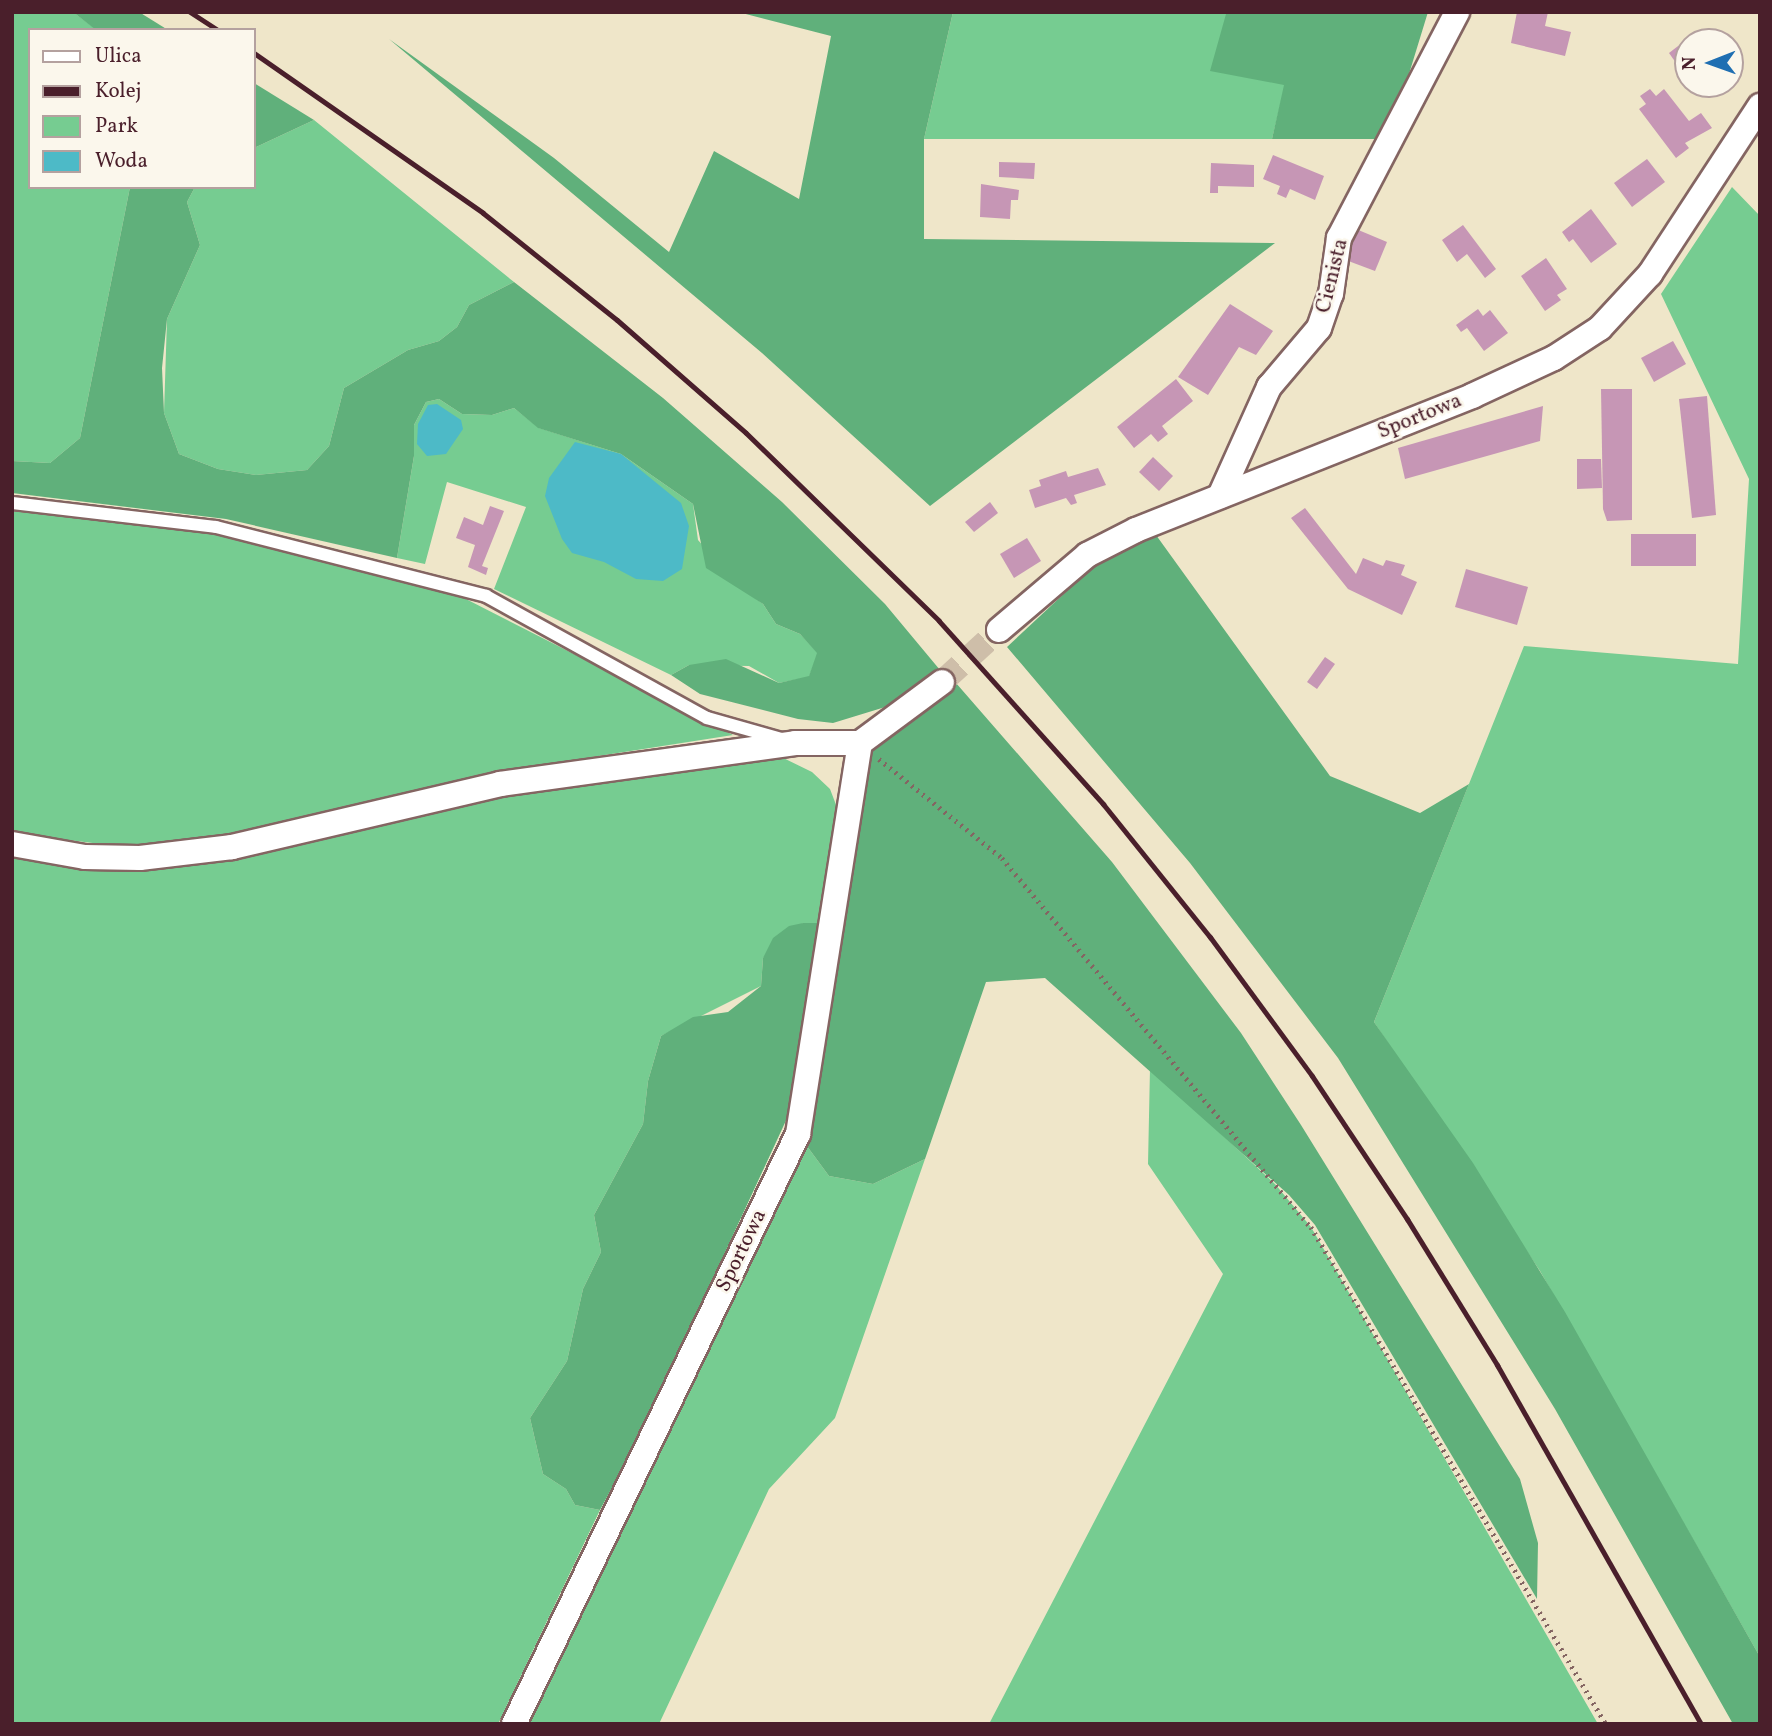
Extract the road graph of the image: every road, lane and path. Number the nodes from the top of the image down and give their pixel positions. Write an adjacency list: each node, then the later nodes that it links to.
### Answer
1 (1457, 12): 3 (street, Cienista)
2 (1760, 106): 3 (street, Sportowa)
3 (1220, 496): 5 (street, Sportowa)
4 (12, 503): 7 (lane)
5 (999, 630)
6 (942, 681): 8 (street)
7 (795, 743): 8 (street); 9 (street)
8 (860, 743): 10 (street, Sportowa); 11 (path)
9 (12, 844)
10 (514, 1724)
11 (1606, 1724)

